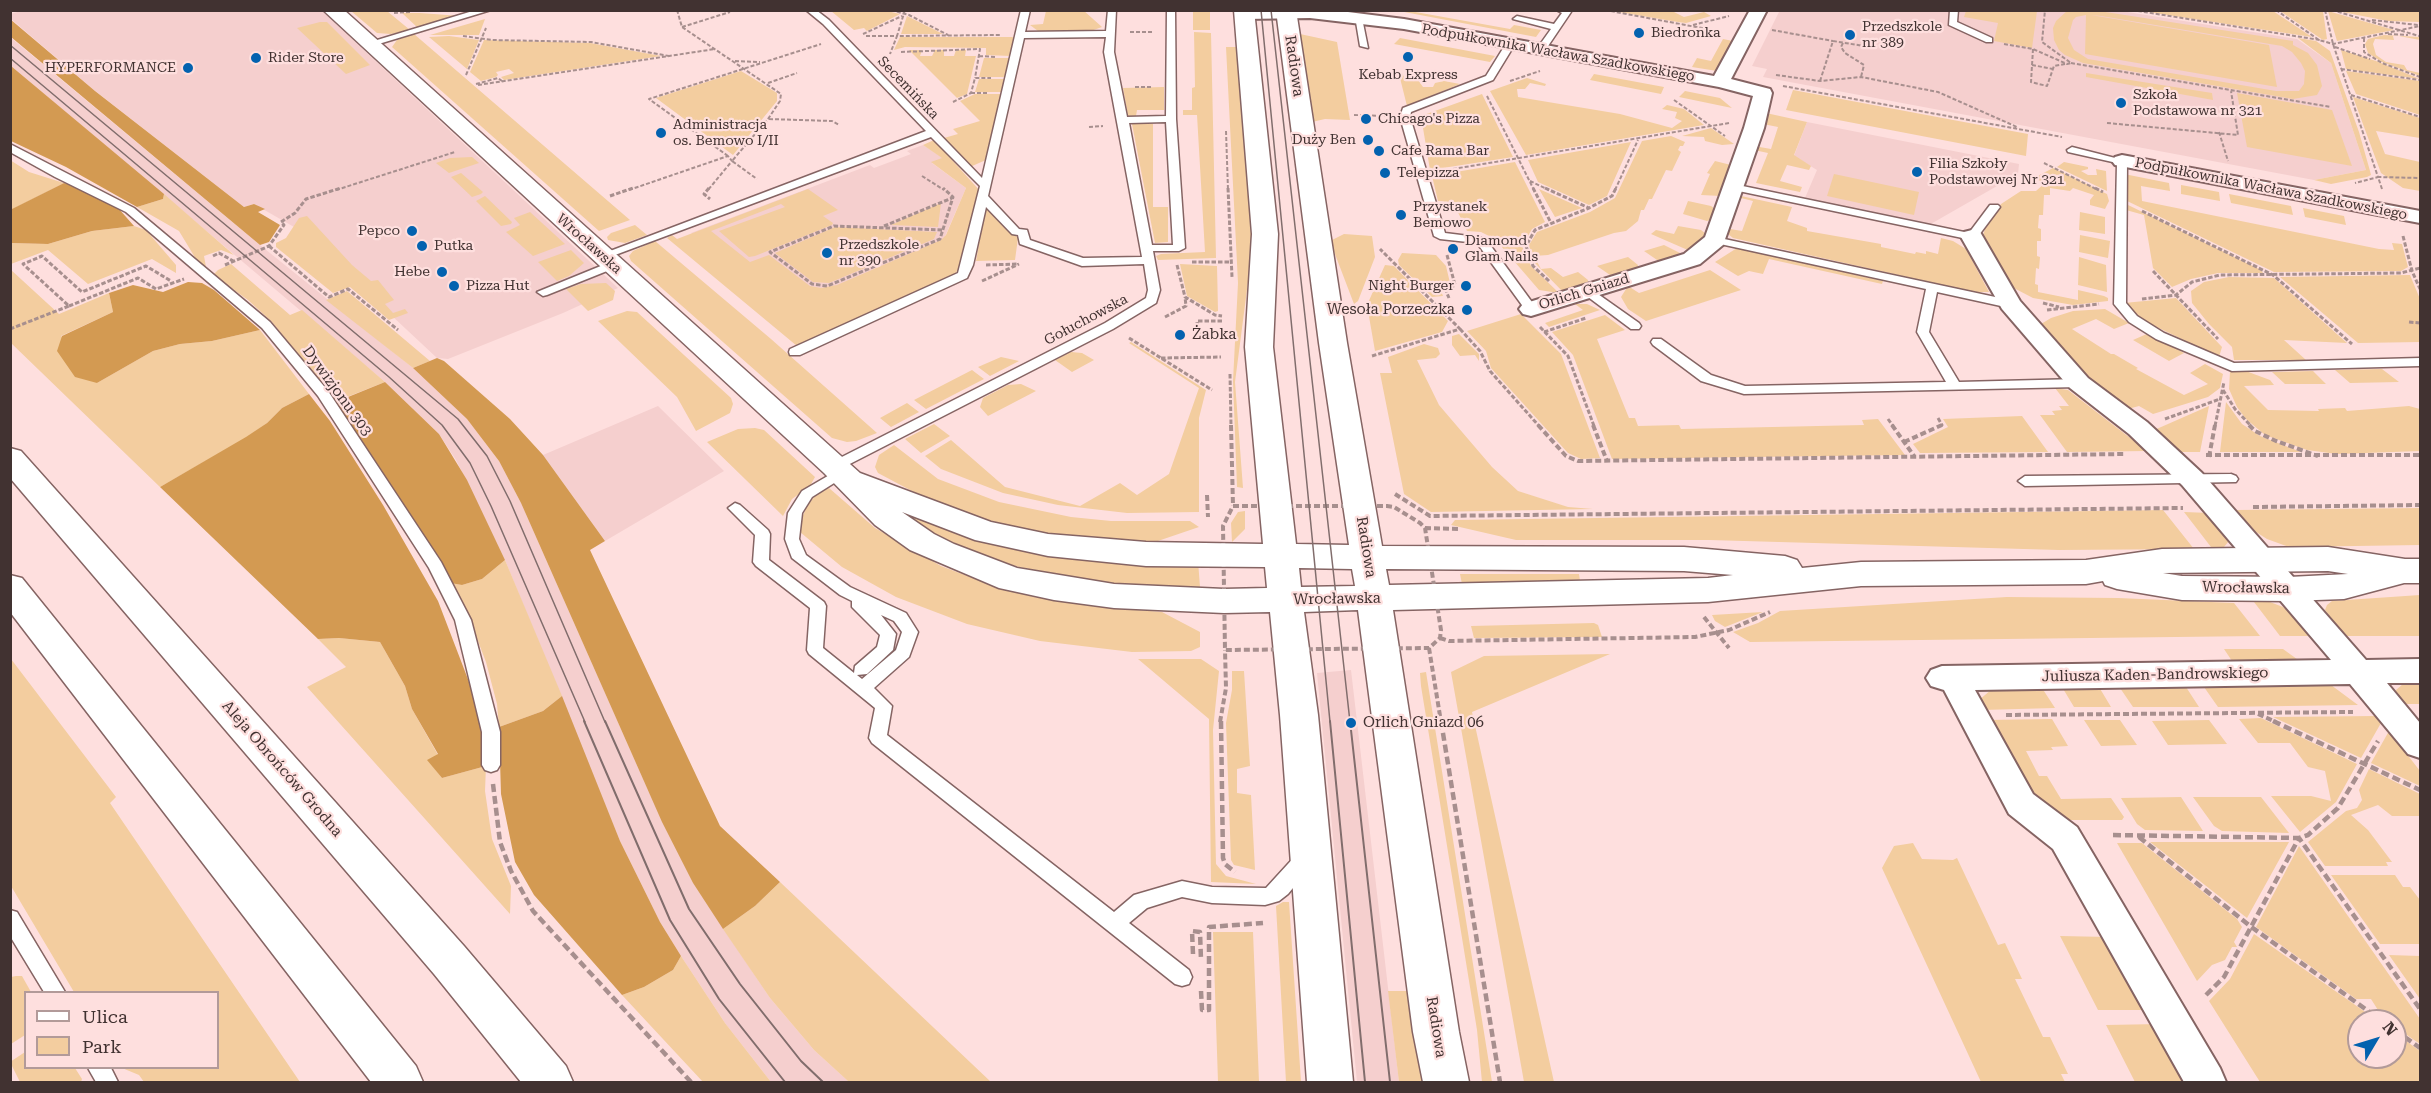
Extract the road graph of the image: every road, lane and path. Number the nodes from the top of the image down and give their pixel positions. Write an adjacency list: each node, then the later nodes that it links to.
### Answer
1 (332, 10): 50 (main road, Wrocławska)
2 (677, 10): 28 (path)
3 (810, 10): 44 (lane, Secemińska)
4 (891, 10): 20 (path)
5 (1026, 10): 38 (lane)
6 (1112, 10): 35 (lane, Gołuchowska)
7 (1171, 10): 33 (lane)
8 (1560, 10): 29 (lane)
9 (1605, 10): 27 (path)
10 (1759, 10): 41 (street)
11 (1954, 10): 46 (lane)
12 (2045, 10): 64 (path)
13 (2133, 10): 47 (path)
14 (2276, 10): 47 (path)
15 (2325, 10): 53 (path)
16 (2332, 10): 24 (path)
17 (1286, 11): 19 (street, Podpułkownika Wacława Szadkowskiego); 21 (street, Podpułkownika Wacława Szadkowskiego); 212 (main road, Radiowa)
18 (730, 12): 28 (path)
19 (1244, 12): 211 (main road)
20 (904, 13): 37 (path); 40 (path); 40 (path)
21 (1358, 14): 51 (street, Podpułkownika Wacława Szadkowskiego); 52 (lane)
22 (488, 15): 43 (path); 50 (lane)
23 (1718, 18): 27 (path)
24 (2356, 18): 26 (path); 32 (path)
25 (1518, 20): 29 (lane)
26 (2421, 25): 32 (path)
27 (1689, 26): 30 (path)
28 (682, 27): 55 (path)
29 (1556, 27): 56 (lane)
30 (1697, 27): 34 (path); 41 (path)
31 (1770, 30): 48 (path)
32 (2399, 30): 36 (path); 42 (path)
33 (1171, 32): 35 (path); 92 (lane)
34 (1708, 32)
35 (1110, 34): 38 (lane); 93 (lane, Gołuchowska)
36 (2381, 34): 42 (path); 45 (path)
37 (949, 35): 38 (path); 40 (path)
38 (1022, 35): 74 (lane)
39 (462, 36): 43 (path)
40 (897, 36): 59 (path)
41 (1745, 36): 78 (street)
42 (2420, 36)
43 (482, 38): 60 (path); 71 (path)
44 (840, 38): 63 (path); 99 (lane, Secemińska)
45 (2364, 38): 53 (path); 61 (path)
46 (1989, 40): 57 (path)
47 (2320, 40): 53 (path)
48 (1833, 41): 49 (path); 77 (path)
49 (1843, 43): 54 (path); 72 (path)
50 (369, 44): 102 (main road, Wrocławska)
51 (1510, 44): 56 (street, Podpułkownika Wacława Szadkowskiego); 112 (lane, Orlich Gniazd)
52 (1365, 46)
53 (2333, 46): 61 (path); 69 (path)
54 (1869, 47)
55 (715, 48): 60 (path); 62 (path)
56 (1541, 50): 78 (street, Podpułkownika Wacława Szadkowskiego)
57 (2033, 50): 65 (path); 66 (path)
58 (901, 52): 73 (path)
59 (890, 54)
60 (669, 56): 80 (path)
61 (2377, 61): 75 (path)
62 (735, 62): 63 (path); 67 (path)
63 (764, 62): 67 (path)
64 (2071, 63): 65 (path); 84 (path)
65 (2067, 64): 68 (path)
66 (2032, 65): 68 (path); 68 (path)
67 (745, 68): 79 (path); 106 (path)
68 (2054, 69)
69 (2341, 69): 75 (path); 85 (path)
70 (797, 73): 79 (path)
71 (466, 75)
72 (1861, 77)
73 (975, 78): 74 (path); 87 (path)
74 (1010, 78): 120 (lane)
75 (2421, 79)
76 (1903, 80): 81 (path)
77 (1820, 81)
78 (1720, 82): 82 (street, Podpułkownika Wacława Szadkowskiego)
79 (768, 83): 90 (path)
80 (477, 84)
81 (1901, 85)
82 (1768, 88): 91 (street); 100 (path)
83 (1484, 90): 107 (path)
84 (2231, 91): 88 (path); 98 (path)
85 (2350, 95): 89 (path); 114 (path)
86 (1674, 100): 97 (path)
87 (953, 102)
88 (2331, 107)
89 (2421, 117)
90 (768, 118): 96 (path); 108 (path)
91 (1756, 118): 97 (path); 104 (street)
92 (1170, 119): 93 (lane); 139 (lane, Secemińska)
93 (1122, 120): 139 (lane, Gołuchowska)
94 (1226, 123): 150 (path)
95 (2107, 123): 98 (path)
96 (839, 125)
97 (1712, 126): 101 (path); 104 (path)
98 (2218, 132): 111 (path)
99 (931, 133): 119 (lane); 120 (lane, Secemińska)
100 (2062, 137)
101 (1638, 139): 107 (path); 127 (path)
102 (479, 144): 136 (path); 140 (main road, Wrocławska)
103 (10, 147): 147 (lane, Dywizjonu 303)
104 (1746, 150): 118 (street)
105 (2072, 150): 109 (lane)
106 (728, 156): 108 (path); 122 (path)
107 (1519, 158): 112 (path); 116 (path)
108 (732, 160): 119 (path); 125 (path)
109 (2122, 161): 124 (lane); 128 (street, Podpułkownika Wacława Szadkowskiego)
110 (2044, 163): 124 (path)
111 (2230, 167)
112 (1422, 174): 159 (lane, Orlich Gniazd)
113 (922, 176): 123 (path)
114 (2378, 177): 115 (path); 117 (path); 121 (path)
115 (2421, 178)
116 (1530, 182): 127 (path); 129 (path)
117 (2348, 185)
118 (1733, 188): 133 (lane); 134 (street)
119 (774, 191): 140 (lane)
120 (984, 191): 135 (lane, Secemińska); 143 (lane)
121 (2384, 195)
122 (609, 196)
123 (952, 197): 131 (path); 132 (path)
124 (2122, 201): 148 (path); 176 (lane)
125 (714, 202)
126 (1994, 207): 133 (lane)
127 (1590, 208): 129 (path)
128 (2421, 218)
129 (1551, 223): 154 (path)
130 (2400, 225): 146 (path)
131 (881, 227): 132 (path); 132 (path)
132 (942, 230)
133 (1972, 237): 157 (street)
134 (1715, 240): 151 (lane); 154 (street, Orlich Gniazd)
135 (1024, 242): 139 (lane, Secemińska); 143 (path)
136 (269, 246): 142 (path); 166 (path)
137 (1380, 249): 165 (path)
138 (1446, 251): 156 (path)
139 (1147, 254): 163 (lane, Gołuchowska)
140 (608, 261): 153 (lane); 195 (main road, Wrocławska)
141 (1176, 261): 168 (path)
142 (230, 263)
143 (968, 265): 170 (lane)
144 (2421, 268): 146 (path)
145 (2152, 271): 155 (path)
146 (2412, 271): 148 (path); 152 (path)
147 (203, 274): 149 (path); 244 (lane, Dywizjonu 303)
148 (2273, 275): 155 (path); 174 (path)
149 (172, 282): 158 (path); 158 (path)
150 (1232, 285)
151 (1932, 288): 157 (lane); 179 (lane)
152 (2421, 289)
153 (543, 292)
154 (1577, 295): 159 (street, Orlich Gniazd); 162 (lane)
155 (2176, 295): 176 (path)
156 (1449, 298)
157 (2010, 304): 178 (street)
158 (69, 306): 164 (path)
159 (1533, 316): 167 (path)
160 (2409, 322): 161 (path)
161 (2421, 323)
162 (1633, 325): 167 (path)
163 (1109, 326): 173 (path); 195 (lane, Gołuchowska)
164 (10, 329)
165 (1460, 329): 171 (path); 193 (path)
166 (398, 330)
167 (1544, 332): 193 (path)
168 (1223, 333)
169 (1657, 342): 179 (lane)
170 (795, 352)
171 (1372, 356)
172 (1221, 357): 173 (path)
173 (1160, 358): 180 (path)
174 (2373, 362): 175 (lane); 176 (lane)
175 (2421, 362)
176 (2226, 365): 181 (path)
177 (1230, 372): 201 (path)
178 (2079, 383): 179 (lane); 185 (street)
179 (1954, 385)
180 (1212, 390)
181 (2223, 390): 182 (path); 191 (path)
182 (2221, 399): 185 (path); 188 (path)
183 (1938, 418): 186 (path)
184 (1888, 419): 186 (path)
185 (2138, 428): 187 (street)
186 (1904, 442): 190 (path)
187 (2168, 454): 188 (path); 190 (path); 194 (street)
188 (2208, 455): 191 (path); 194 (path)
189 (2421, 455): 191 (path)
190 (1914, 457): 193 (path)
191 (2322, 457)
192 (10, 458): 266 (main road, Aleja Obrońców Grodna)
193 (1607, 461)
194 (2200, 470): 196 (lane); 197 (lane); 207 (street)
195 (841, 472): 211 (main road, Wrocławska); 220 (lane, Gołuchowska); 222 (main road, Wrocławska)
196 (2231, 479)
197 (2025, 481)
198 (1395, 494): 207 (path)
199 (1207, 495): 208 (path)
200 (2421, 505): 207 (path)
201 (1233, 506): 202 (path); 210 (path)
202 (1246, 506)
203 (1302, 506): 204 (path)
204 (1333, 506)
205 (1387, 506): 209 (path)
206 (735, 508): 238 (lane)
207 (2218, 508): 213 (street)
208 (1208, 517)
209 (1426, 540)
210 (1223, 546)
211 (1280, 556): 212 (main road, Wrocławska); 222 (main road)
212 (1367, 557): 216 (main road, Wrocławska); 221 (main road, Radiowa)
213 (2265, 561): 214 (main road, Wrocławska); 215 (main road, Wrocławska); 219 (street)
214 (2413, 571): 219 (main road, Wrocławska)
215 (2086, 572): 216 (main road, Wrocławska); 219 (main road, Wrocławska)
216 (1861, 574): 217 (main road, Wrocławska)
217 (1802, 580): 221 (main road, Wrocławska); 226 (path)
218 (10, 587): 265 (main road)
219 (2289, 589): 237 (street)
220 (845, 591): 235 (lane); 238 (lane)
221 (1374, 599): 222 (main road, Wrocławska); 269 (main road, Radiowa)
222 (1287, 600): 249 (main road)
223 (1225, 615): 233 (path)
224 (1693, 618): 226 (path)
225 (1440, 621): 227 (path)
226 (1717, 633): 227 (path); 230 (path)
227 (1440, 638): 229 (path)
228 (1415, 648): 229 (path)
229 (1429, 648): 270 (path)
230 (1729, 648)
231 (1314, 649): 232 (path)
232 (1349, 649)
233 (1225, 650): 234 (path); 250 (path)
234 (1263, 650)
235 (861, 670)
236 (2421, 671): 237 (street, Juliusza Kaden-Bandrowskiego)
237 (2358, 672): 239 (street); 241 (street, Juliusza Kaden-Bandrowskiego)
238 (862, 689): 253 (lane)
239 (2392, 710): 240 (path); 242 (street); 243 (path)
240 (2256, 713): 241 (path); 243 (path)
241 (1973, 715): 271 (street)
242 (2421, 745)
243 (2365, 764): 245 (path); 248 (path)
244 (491, 765): 267 (path)
245 (2421, 790)
246 (2113, 835): 247 (path)
247 (2138, 837): 248 (path); 255 (path)
248 (2299, 838): 255 (path); 260 (path)
249 (1310, 852): 250 (lane); 268 (main road)
250 (1264, 897): 253 (lane)
251 (10, 918): 257 (lane)
252 (1264, 922): 254 (path)
253 (1114, 924): 256 (lane)
254 (1209, 927)
255 (2250, 927): 258 (path); 259 (path)
256 (1182, 977)
257 (54, 991)
258 (2206, 995)
259 (2365, 1009)
260 (2421, 1009)
261 (2407, 1038): 262 (path)
262 (2421, 1048)
263 (100, 1069): 264 (lane)
264 (108, 1083)
265 (400, 1083)
266 (550, 1083)
267 (691, 1083)
268 (1330, 1083)
269 (1446, 1083)
270 (1500, 1083)
271 (2206, 1083)

